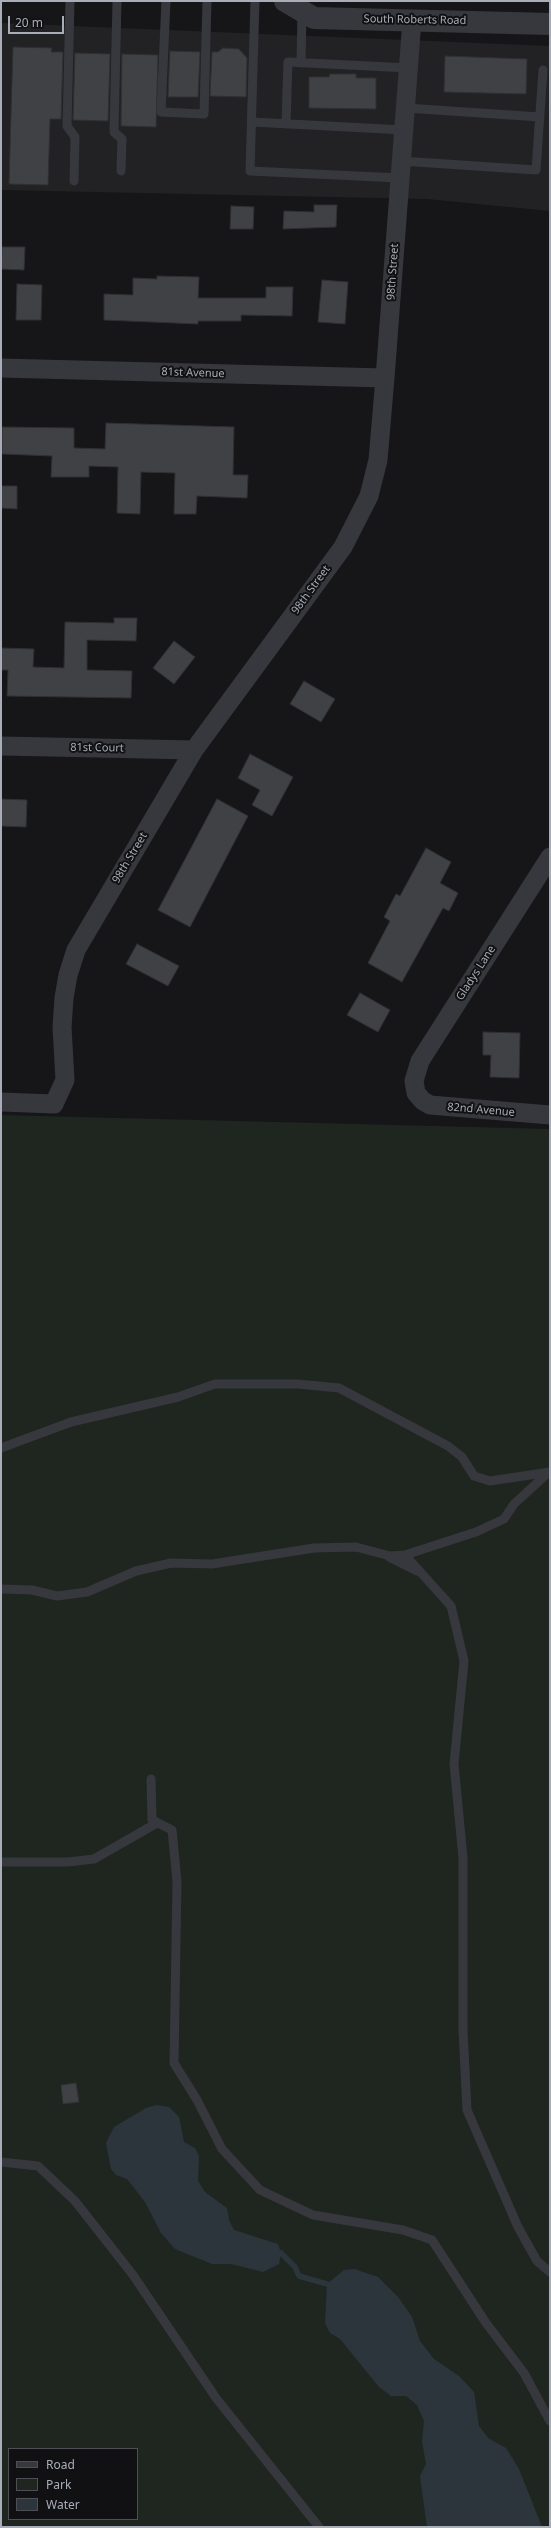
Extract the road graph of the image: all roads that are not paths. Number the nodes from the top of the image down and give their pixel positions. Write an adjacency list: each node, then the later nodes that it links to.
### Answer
1 (70, 1): 19 (lane)
2 (117, 1): 18 (lane)
3 (166, 1): 4 (lane)
4 (207, 1)
5 (255, 1): 14 (lane)
6 (293, 6): 7 (street, South Roberts Road); 9 (lane)
7 (412, 20): 8 (street, South Roberts Road); 10 (street, 98th Street)
8 (550, 24)
9 (301, 63): 10 (lane); 15 (lane)
10 (408, 68): 12 (street, 98th Street)
11 (543, 70): 13 (lane)
12 (406, 108): 13 (lane); 16 (street, 98th Street)
13 (540, 117): 17 (lane)
14 (252, 122): 15 (lane); 17 (lane)
15 (286, 124): 16 (lane)
16 (404, 130): 17 (street, 98th Street)
17 (401, 170): 21 (street, 98th Street)
18 (121, 171)
19 (74, 181)
20 (1, 368): 21 (street, 81st Avenue)
21 (385, 378): 23 (street, 98th Street)
22 (1, 746): 23 (street, 81st Court)
23 (194, 750): 26 (street, 98th Street)
24 (550, 857): 25 (street, Gladys Lane)
25 (416, 1093): 27 (street, 82nd Avenue)
26 (1, 1102)
27 (550, 1115)
28 (1, 1448): 29 (lane)
29 (550, 1472): 31 (lane)
30 (386, 1555): 31 (lane); 32 (lane); 33 (lane)
31 (405, 1555): 32 (lane)
32 (421, 1573): 38 (lane)
33 (1, 1589)
34 (151, 1779): 35 (lane)
35 (157, 1823): 36 (lane); 39 (lane)
36 (1, 1862)
37 (1, 2162): 40 (lane)
38 (550, 2272)
39 (550, 2421)
40 (319, 2527)

